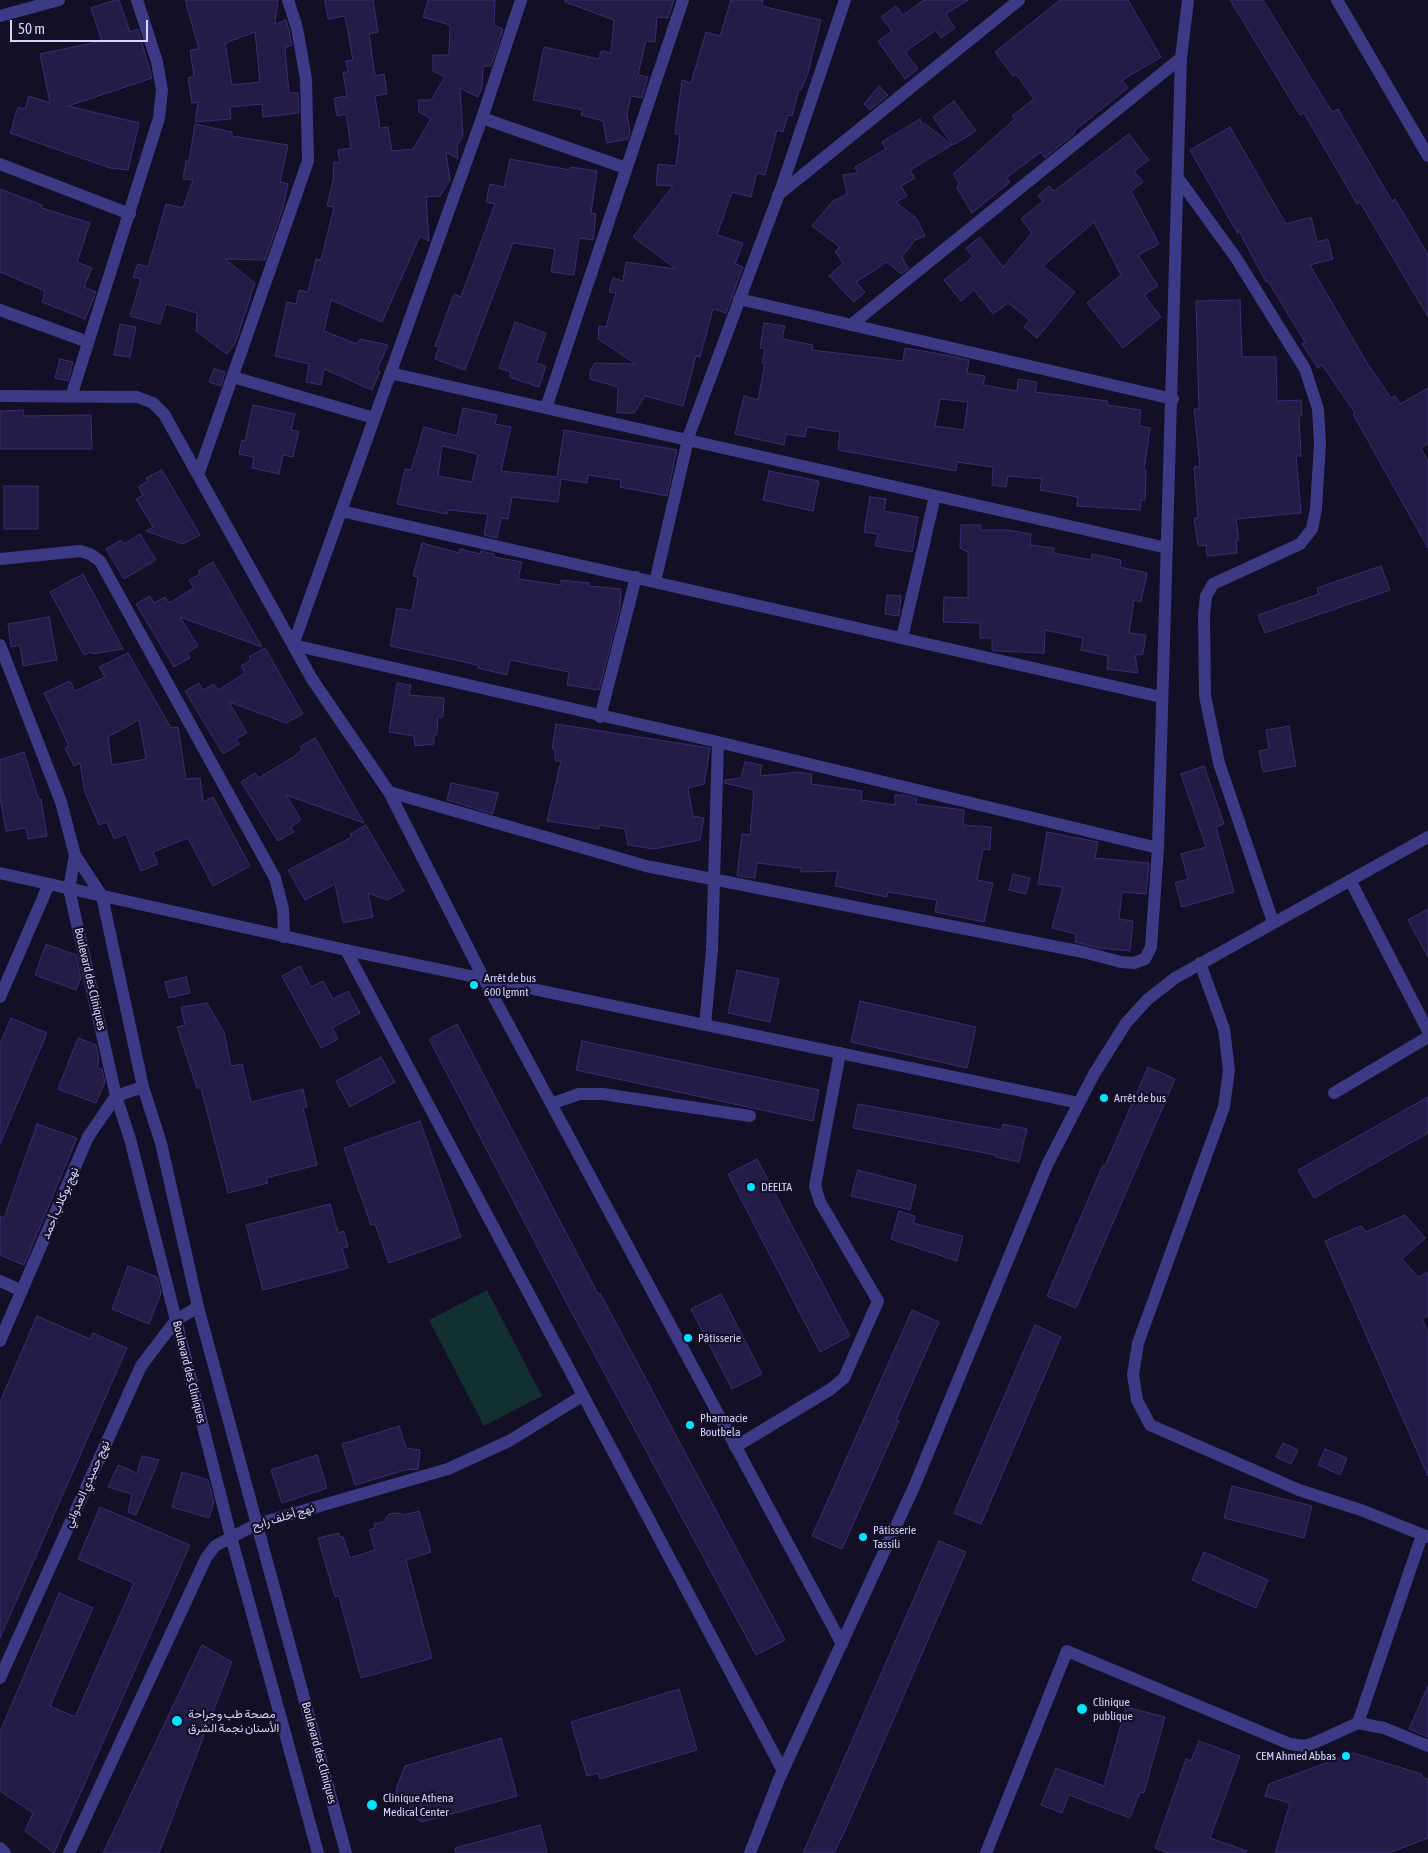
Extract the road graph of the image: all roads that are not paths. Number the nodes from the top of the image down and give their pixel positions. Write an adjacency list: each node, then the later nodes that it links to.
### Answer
1 (58, 0): 10 (street)
2 (138, 0): 18 (street)
3 (288, 0): 24 (street)
4 (522, 0): 12 (street)
5 (683, 0): 15 (street)
6 (845, 0): 17 (street)
7 (1019, 0): 17 (street)
8 (1188, 0): 11 (street)
9 (1336, 0): 13 (street)
10 (0, 16)
11 (1181, 58): 16 (street); 21 (street)
12 (482, 118): 15 (street); 23 (street)
13 (1428, 156)
14 (0, 164): 18 (street)
15 (626, 168): 28 (street)
16 (1178, 178): 27 (street); 54 (street)
17 (778, 195): 19 (street)
18 (130, 214): 22 (street)
19 (739, 299): 21 (street); 30 (street)
20 (0, 310): 22 (street)
21 (851, 325): 27 (street)
22 (88, 342): 26 (street)
23 (390, 373): 28 (street); 29 (street)
24 (233, 377): 29 (street); 31 (street)
25 (0, 396): 26 (street)
26 (71, 397): 31 (street)
27 (1173, 400): 34 (street)
28 (546, 408): 30 (street)
29 (374, 418): 33 (street)
30 (688, 440): 32 (street); 37 (street)
31 (198, 475): 40 (street)
32 (934, 496): 34 (street); 38 (street)
33 (340, 511): 36 (street); 40 (street)
34 (1167, 548): 41 (street)
35 (0, 560): 55 (street)
36 (636, 577): 37 (street); 42 (street)
37 (655, 582): 38 (street)
38 (902, 638): 41 (street)
39 (0, 645): 47 (street)
40 (293, 645): 42 (street); 44 (street)
41 (1161, 696): 46 (street)
42 (600, 717): 43 (street)
43 (718, 742): 46 (street); 49 (street)
44 (389, 792): 49 (street); 58 (street)
45 (1428, 837): 50 (street)
46 (1158, 848): 49 (street)
47 (75, 855): 52 (street); 53 (street)
48 (0, 873): 51 (street)
49 (713, 879): 60 (street)
50 (1350, 880): 54 (street); 61 (street)
51 (49, 884): 52 (street); 59 (street)
52 (69, 889): 53 (street); 66 (street, Boulevard des Cliniques)
53 (102, 896): 55 (street); 64 (street, Boulevard des Cliniques)
54 (1273, 922): 57 (street)
55 (284, 936): 56 (street)
56 (346, 950): 58 (street); 75 (street)
57 (1200, 963): 67 (street); 78 (street)
58 (484, 979): 60 (street); 68 (street)
59 (0, 997)
60 (706, 1025): 63 (street)
61 (1428, 1031)
62 (1428, 1037): 65 (street)
63 (840, 1053): 67 (street); 76 (street)
64 (143, 1086): 66 (street); 72 (street, Boulevard des Cliniques)
65 (1334, 1093)
66 (116, 1096): 71 (street, نهج بوكلاب أحمد); 73 (street, Boulevard des Cliniques)
67 (1079, 1103): 80 (street)
68 (551, 1104): 69 (street); 76 (street)
69 (750, 1116)
70 (0, 1281): 71 (street)
71 (22, 1291): 74 (street, نهج بوكلاب أحمد)
72 (198, 1307): 73 (street, نهج حميدي العدواني); 77 (street, Boulevard des Cliniques)
73 (176, 1320): 79 (street, Boulevard des Cliniques); 81 (street, نهج حميدي العدواني)
74 (0, 1341)
75 (582, 1396): 77 (street, نهج أخلف رابح); 84 (street)
76 (735, 1447): 80 (street)
77 (257, 1524): 79 (street, نهج أخلف رابح); 89 (street, Boulevard des Cliniques)
78 (1425, 1536): 82 (street)
79 (231, 1537): 87 (street, نهج أخلف رابح); 88 (street, Boulevard des Cliniques)
80 (842, 1644): 84 (street)
81 (0, 1678)
82 (1358, 1723): 83 (street); 91 (street)
83 (1428, 1746)
84 (783, 1771): 90 (street)
85 (0, 1848): 86 (street)
86 (5, 1853)
87 (69, 1853)
88 (318, 1853)
89 (346, 1853)
90 (750, 1853)
91 (986, 1853)

